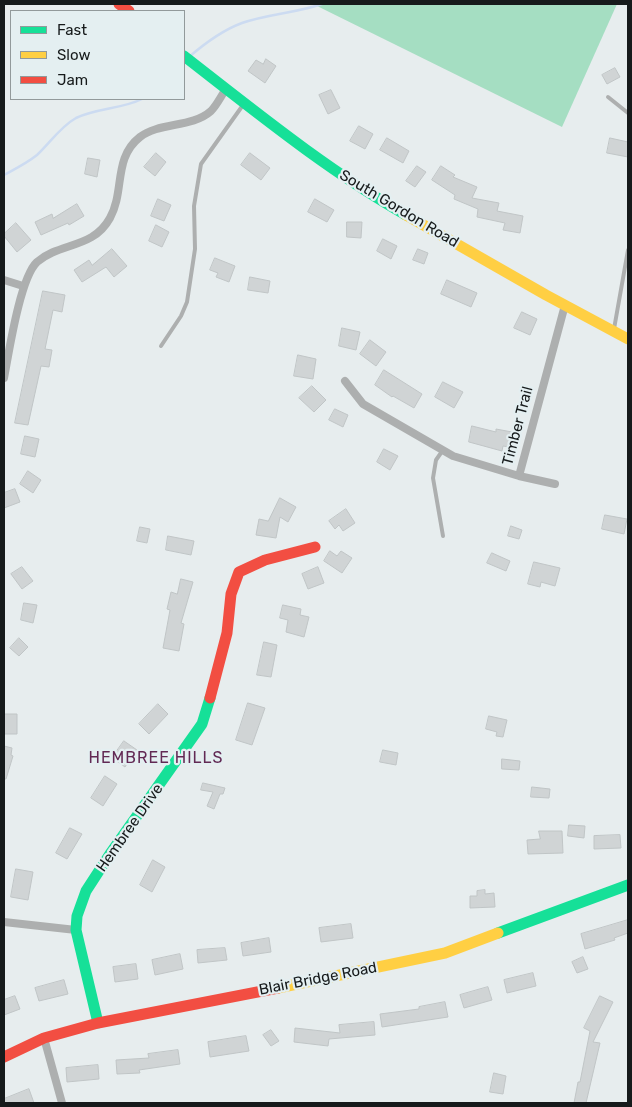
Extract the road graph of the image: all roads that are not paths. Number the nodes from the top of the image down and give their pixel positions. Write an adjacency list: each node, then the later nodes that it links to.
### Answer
1 (185, 57): 2 (street, South Gordon Road)
2 (226, 89): 4 (street, South Gordon Road); 8 (street)
3 (608, 97): 5 (lane)
4 (244, 103): 9 (street, South Gordon Road); 12 (lane)
5 (628, 113)
6 (628, 250): 10 (lane)
7 (4, 280): 8 (street)
8 (23, 286): 13 (street)
9 (565, 305): 10 (street, South Gordon Road); 16 (street, Timber Trail)
10 (614, 331): 11 (street, South Gordon Road)
11 (628, 339)
12 (161, 346)
13 (4, 378)
14 (345, 381): 15 (street, Timber Trail)
15 (443, 450): 16 (street, Timber Trail); 18 (lane)
16 (519, 476): 17 (street)
17 (555, 484)
18 (443, 536)
19 (315, 547): 22 (street, Hembree Drive)
20 (628, 885): 23 (street, Blair Bridge Road)
21 (4, 922): 22 (street)
22 (76, 930): 23 (street, Hembree Drive)
23 (98, 1023): 24 (street, Blair Bridge Road)
24 (44, 1038): 25 (street, Blair Bridge Road); 26 (street)
25 (4, 1057)
26 (62, 1103)

